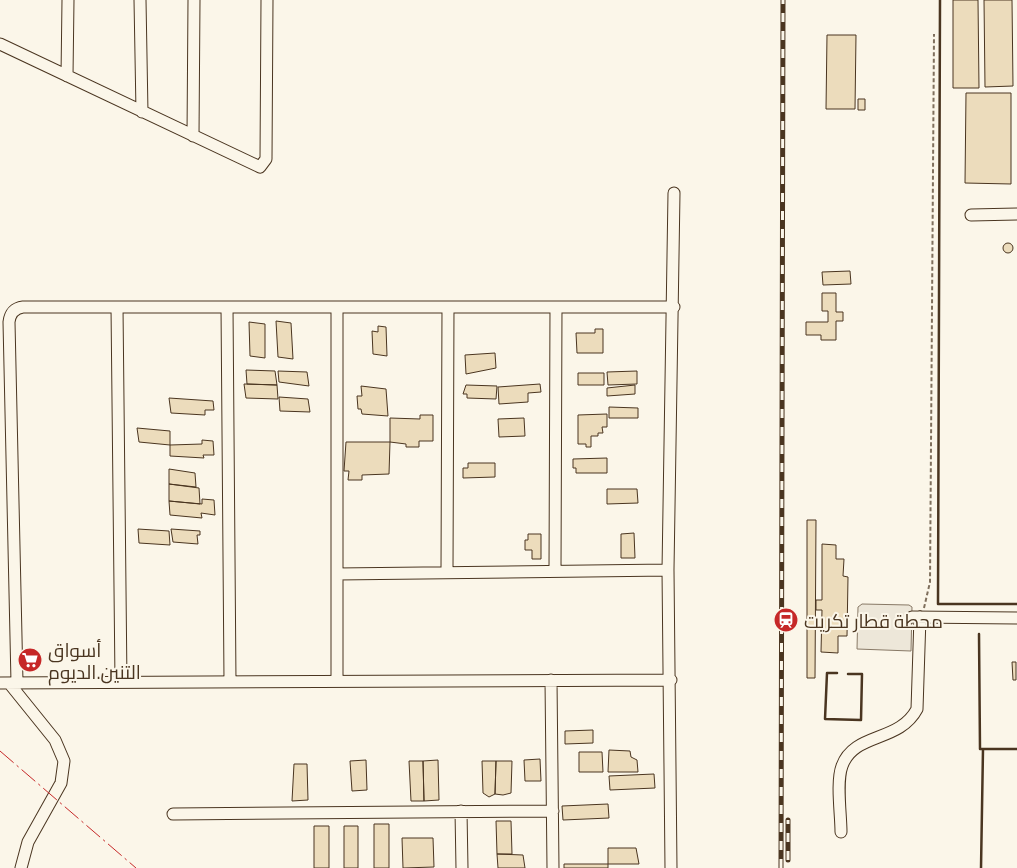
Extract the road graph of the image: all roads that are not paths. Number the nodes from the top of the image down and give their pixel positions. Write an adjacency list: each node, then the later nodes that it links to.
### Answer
1 (68, 0): 6 (street)
2 (140, 0): 7 (street)
3 (194, 0): 8 (street)
4 (268, 0): 8 (street)
5 (0, 44): 6 (street)
6 (67, 76): 7 (street)
7 (142, 112): 8 (street)
8 (193, 136)
9 (674, 193): 17 (street)
10 (1017, 214): 11 (street)
11 (972, 215)
12 (117, 307): 13 (street); 27 (street); 28 (street)
13 (227, 307): 14 (street); 25 (street)
14 (337, 307): 15 (street); 21 (street)
15 (448, 307): 16 (street); 20 (street)
16 (556, 307): 17 (street); 19 (street)
17 (674, 307): 18 (street)
18 (668, 570): 19 (street); 24 (street)
19 (555, 571): 20 (street)
20 (447, 572): 21 (street)
21 (338, 574): 26 (street)
22 (1017, 618): 32 (street)
23 (551, 680): 24 (street); 26 (street); 30 (street)
24 (671, 680): 36 (street)
25 (230, 681): 26 (street); 27 (street)
26 (337, 681)
27 (121, 682): 28 (street)
28 (9, 683): 33 (street)
29 (461, 811): 30 (street); 31 (street); 34 (street)
30 (553, 811): 35 (street)
31 (173, 814)
32 (841, 832)
33 (21, 868)
34 (462, 868)
35 (553, 868)
36 (671, 868)

